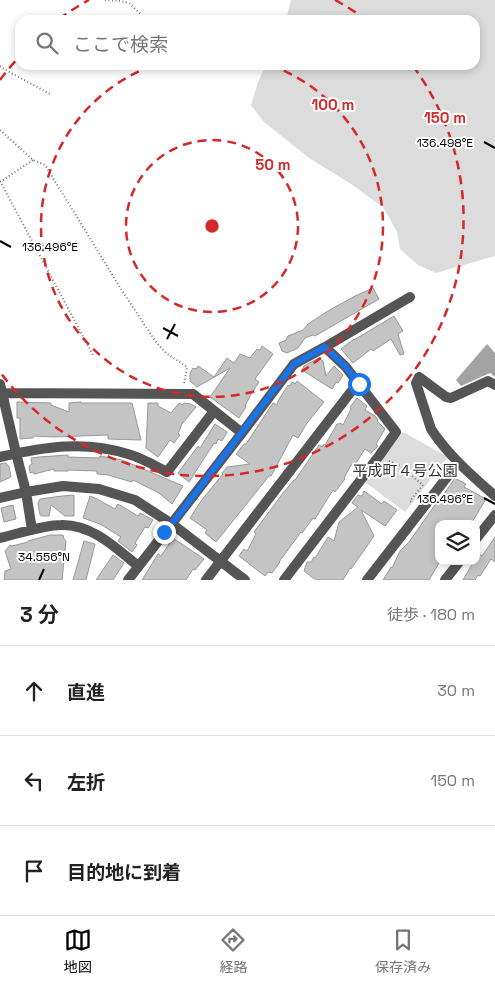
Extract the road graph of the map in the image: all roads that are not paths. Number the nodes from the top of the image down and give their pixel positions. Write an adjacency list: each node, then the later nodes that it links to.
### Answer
1 (410, 297): 2 (street)
2 (325, 347): 3 (street); 7 (street)
3 (359, 384): 19 (street); 25 (street)
4 (495, 385): 10 (street)
5 (1, 388): 6 (street); 8 (street)
6 (214, 412): 7 (street); 8 (street)
7 (242, 432): 15 (street)
8 (16, 453): 9 (street); 11 (street)
9 (0, 456)
10 (458, 463): 12 (street); 26 (street)
11 (26, 492): 13 (street); 15 (street); 16 (street)
12 (495, 496)
13 (0, 498)
14 (495, 515): 17 (street)
15 (172, 524): 19 (street); 21 (street)
16 (32, 530): 18 (street); 21 (street)
17 (480, 534)
18 (0, 538)
19 (220, 561): 23 (street); 24 (street)
20 (457, 565): 27 (street)
21 (138, 566): 22 (street)
22 (128, 580)
23 (206, 580)
24 (245, 580)
25 (284, 580)
26 (367, 580)
27 (445, 580)

